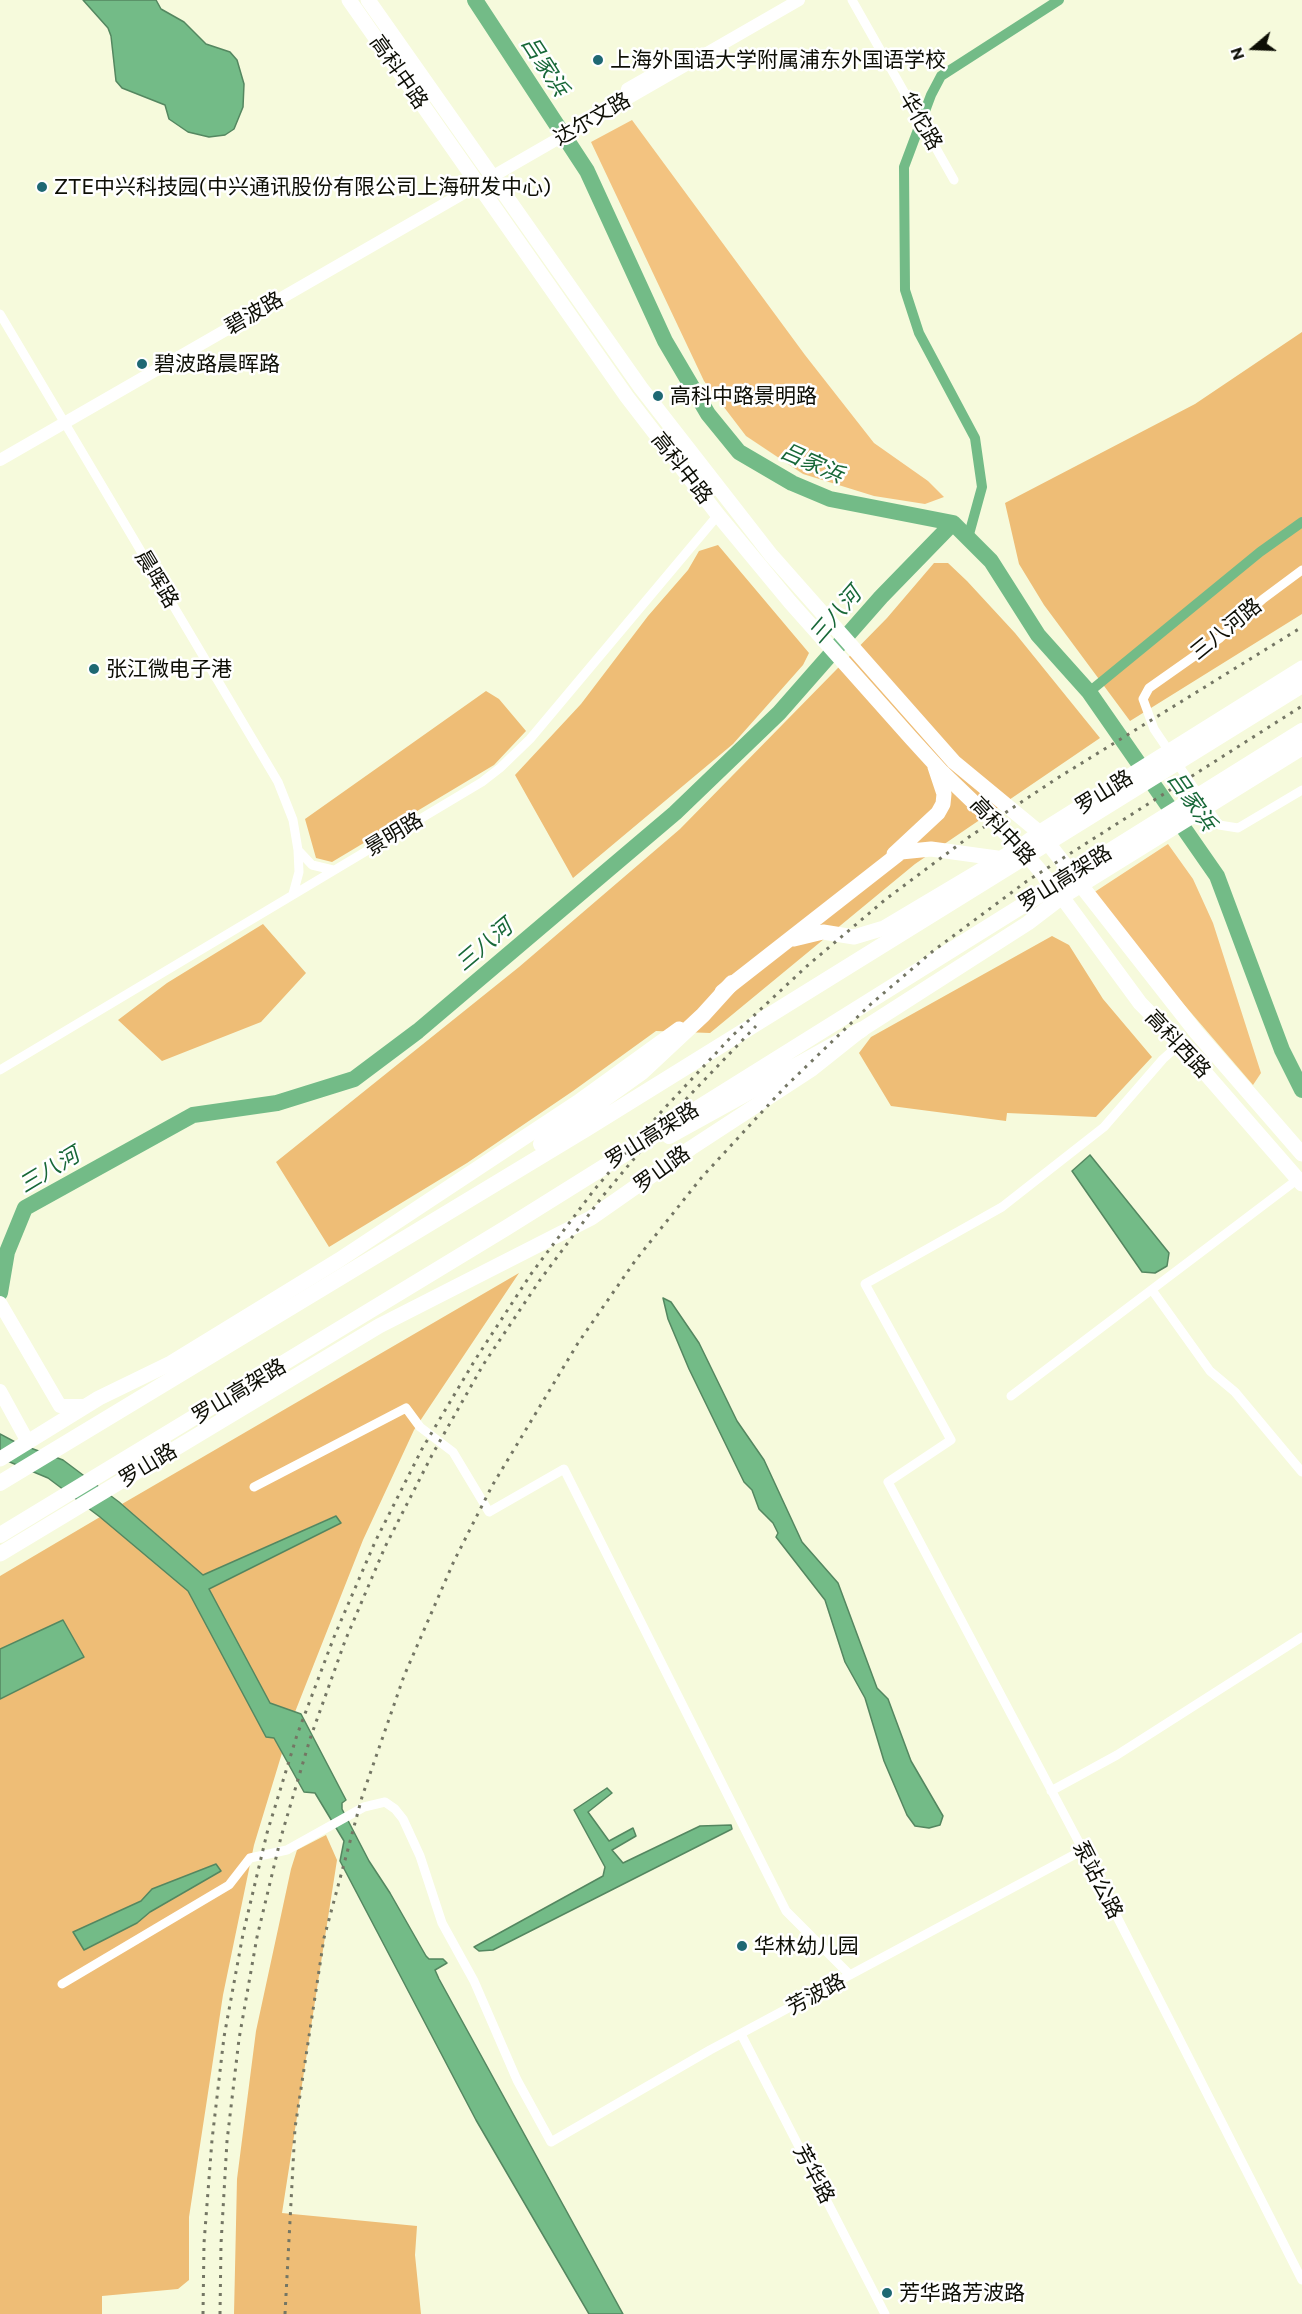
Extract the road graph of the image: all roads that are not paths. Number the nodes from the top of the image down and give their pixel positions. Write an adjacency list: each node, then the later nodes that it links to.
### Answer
1 (349, 0): 9 (main road, 高科中路)
2 (368, 0): 7 (main road, 高科中路)
3 (782, 0): 6 (street, 达尔文路)
4 (799, 0): 6 (street, 达尔文路)
5 (852, 0): 8 (street, 华佗路)
6 (599, 111): 7 (street, 达尔文路)
7 (490, 173): 9 (street, 达尔文路); 22 (main road, 高科中路)
8 (954, 180)
9 (476, 181): 11 (street, 碧波路); 14 (main road, 高科中路)
10 (0, 314): 11 (street, 晨晖路)
11 (63, 420): 12 (street, 碧波路); 13 (street, 碧波路); 24 (street, 晨晖路)
12 (0, 454)
13 (0, 460)
14 (718, 515): 20 (main road, 高科中路); 27 (street, 景明路)
15 (1302, 570): 21 (street, 三八河路)
16 (1302, 668): 22 (main road, 罗山路)
17 (1302, 685): 38 (highway, 罗山高架路)
18 (1302, 730): 39 (highway, 罗山高架路)
19 (1302, 748): 28 (main road, 罗山路)
20 (933, 762): 23 (main road, 高科中路); 26 (main road)
21 (1302, 790)
22 (1041, 833): 23 (main road, 罗山路); 28 (main road, 高科中路)
23 (1020, 847): 25 (main road, 罗山路); 30 (main road, 高科中路)
24 (298, 850): 27 (street); 29 (street, 晨晖路)
25 (997, 858): 26 (main road, 罗山路); 31 (main road, 罗山路)
26 (881, 866): 31 (main road, 罗山路)
27 (333, 870): 29 (street, 景明路)
28 (1083, 886): 30 (main road, 罗山路); 36 (main road, 高科西路)
29 (293, 894): 35 (street, 景明路)
30 (1062, 897): 33 (main road, 罗山路); 34 (main road, 高科西路)
31 (789, 941): 32 (main road, 罗山路)
32 (732, 983): 38 (highway); 44 (main road, 罗山路)
33 (861, 1030): 39 (highway); 51 (main road, 罗山路)
34 (1180, 1044): 37 (main road, 高科西路); 53 (street, 泵站公路)
35 (0, 1070)
36 (1302, 1154)
37 (1300, 1182): 40 (street)
38 (485, 1189): 48 (highway, 罗山高架路)
39 (506, 1228): 50 (highway, 罗山高架路)
40 (1152, 1290): 43 (street); 47 (street)
41 (0, 1303): 44 (main road)
42 (0, 1391): 45 (main road)
43 (1011, 1396)
44 (87, 1406): 45 (main road, 罗山路)
45 (28, 1442): 46 (main road, 罗山路)
46 (0, 1459)
47 (1302, 1472)
48 (7, 1479)
49 (254, 1487): 55 (street)
50 (0, 1535)
51 (0, 1554)
52 (1302, 1637): 53 (street)
53 (1051, 1791): 54 (street, 泵站公路)
54 (1083, 1850): 55 (street, 芳波路); 58 (street, 泵站公路)
55 (850, 1975): 57 (street, 芳波路)
56 (62, 1984): 57 (street, 芳波路)
57 (741, 2034): 59 (street, 芳华路)
58 (1302, 2280)
59 (885, 2314)

